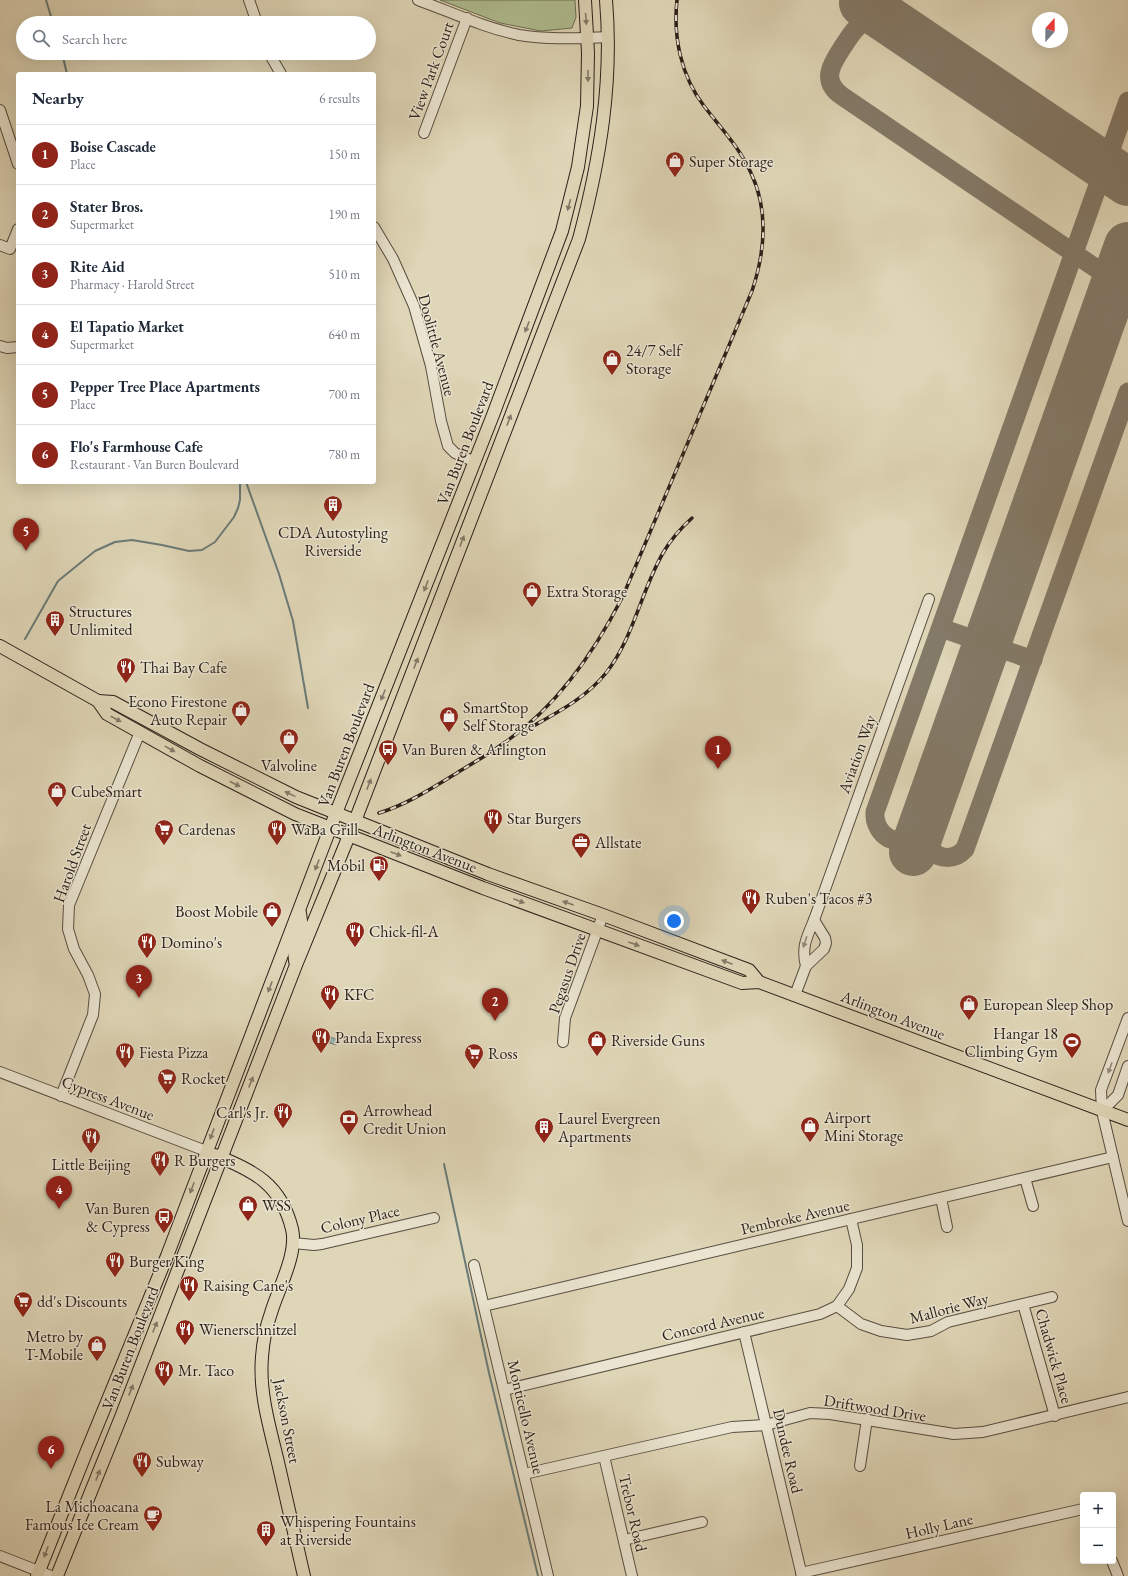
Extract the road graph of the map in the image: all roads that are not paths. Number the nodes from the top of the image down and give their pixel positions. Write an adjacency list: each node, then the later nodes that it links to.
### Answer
1 (249, 0): 5 (street)
2 (418, 0): 6 (street)
3 (585, 0): 7 (main road, Van Buren Boulevard, one-way to 7)
4 (606, 0): 8 (main road, Van Buren Boulevard)
5 (255, 16)
6 (467, 18): 7 (street); 12 (street, View Park Court)
7 (587, 37): 8 (street); 19 (main road, Van Buren Boulevard, one-way to 19)
8 (608, 37): 26 (main road, Van Buren Boulevard, one-way to 8)
9 (273, 60): 10 (street)
10 (280, 72)
11 (0, 110): 13 (street)
12 (424, 133)
13 (16, 158)
14 (376, 230): 19 (street, Doolittle Avenue)
15 (16, 234): 16 (street)
16 (0, 245)
17 (0, 346): 18 (street)
18 (16, 347)
19 (475, 462): 25 (main road, Van Buren Boulevard, one-way to 25)
20 (929, 599): 31 (street, Aviation Way)
21 (0, 646): 22 (main road, Arlington Avenue)
22 (98, 701): 23 (main road, Arlington Avenue, one-way to 23); 24 (main road, Arlington Avenue)
23 (140, 732): 24 (main road); 27 (main road, Arlington Avenue, one-way to 27); 43 (street, Harold Street)
24 (183, 740): 25 (main road, Arlington Avenue, one-way to 24)
25 (336, 813): 26 (main road, Arlington Avenue); 27 (main road, Van Buren Boulevard)
26 (355, 821): 28 (main road, Van Buren Boulevard); 30 (main road, Arlington Avenue, one-way to 26)
27 (331, 829): 28 (main road, Arlington Avenue); 29 (main road, Van Buren Boulevard, one-way to 29)
28 (349, 836): 32 (main road, Arlington Avenue, one-way to 32); 34 (main road, Van Buren Boulevard)
29 (300, 910): 33 (main road, Van Buren Boulevard); 34 (main road)
30 (603, 915): 32 (street, Pegasus Drive); 36 (main road, Arlington Avenue, one-way to 30)
31 (814, 920): 35 (street, Aviation Way, one-way to 35); 35 (street, Aviation Way)
32 (598, 930): 36 (main road, Arlington Avenue, one-way to 36); 40 (street, Pegasus Drive)
33 (280, 960): 39 (main road); 46 (main road, Van Buren Boulevard, one-way to 46)
34 (296, 965): 39 (main road, Van Buren Boulevard)
35 (806, 966): 37 (street, Aviation Way)
36 (759, 982): 37 (main road, Arlington Avenue)
37 (795, 995): 44 (main road, Arlington Avenue)
38 (1128, 1018): 44 (street, one-way to 44)
39 (272, 1030): 48 (main road, Van Buren Boulevard, one-way to 39)
40 (563, 1042)
41 (1128, 1066): 44 (street)
42 (0, 1072): 43 (street, Cypress Avenue)
43 (61, 1096): 46 (street, Cypress Avenue)
44 (1102, 1111): 45 (main road, Arlington Avenue); 47 (street)
45 (1128, 1120)
46 (206, 1152): 48 (main road, Jackson Street); 63 (main road, Van Buren Boulevard, one-way to 63)
47 (1113, 1157): 49 (street, Pembroke Avenue); 54 (street)
48 (222, 1158): 56 (main road, Jackson Street); 64 (main road, Van Buren Boulevard, one-way to 48)
49 (1025, 1178): 50 (street, Pembroke Avenue); 51 (street)
50 (941, 1198): 53 (street, Pembroke Avenue); 55 (street)
51 (1033, 1206)
52 (434, 1218): 56 (street, Colony Place)
53 (851, 1219): 60 (street, Pembroke Avenue); 61 (street)
54 (1128, 1220)
55 (947, 1227)
56 (293, 1243): 82 (main road, Jackson Street)
57 (474, 1265): 60 (street, Monticello Avenue)
58 (1052, 1297): 59 (street, Mallorie Way)
59 (1023, 1304): 61 (street, Mallorie Way); 67 (street, Chadwick Place)
60 (484, 1306): 65 (street, Monticello Avenue)
61 (837, 1306): 62 (street, Concord Avenue)
62 (744, 1332): 65 (street, Concord Avenue); 69 (street, Dundee Road)
63 (125, 1356): 64 (main road); 78 (main road, Van Buren Boulevard, one-way to 78)
64 (141, 1364): 81 (main road, Van Buren Boulevard, one-way to 64)
65 (504, 1390): 72 (street, Monticello Avenue)
66 (1128, 1397): 67 (street, Driftwood Drive)
67 (1055, 1416): 68 (street, Driftwood Drive)
68 (867, 1419): 69 (street, Driftwood Drive); 71 (street)
69 (766, 1425): 70 (street, Driftwood Drive); 79 (street, Dundee Road)
70 (604, 1456): 72 (street, Driftwood Drive); 75 (street, Trebor Road)
71 (860, 1466)
72 (524, 1474): 83 (street, Monticello Avenue)
73 (1080, 1510): 79 (street, Holly Lane)
74 (702, 1522): 75 (street)
75 (624, 1540): 84 (street, Trebor Road)
76 (0, 1556): 78 (street)
77 (1113, 1564): 85 (street)
78 (38, 1574): 80 (street)
79 (802, 1574)
80 (51, 1576)
81 (57, 1576)
82 (304, 1576)
83 (548, 1576)
84 (632, 1576)
85 (1118, 1576)

